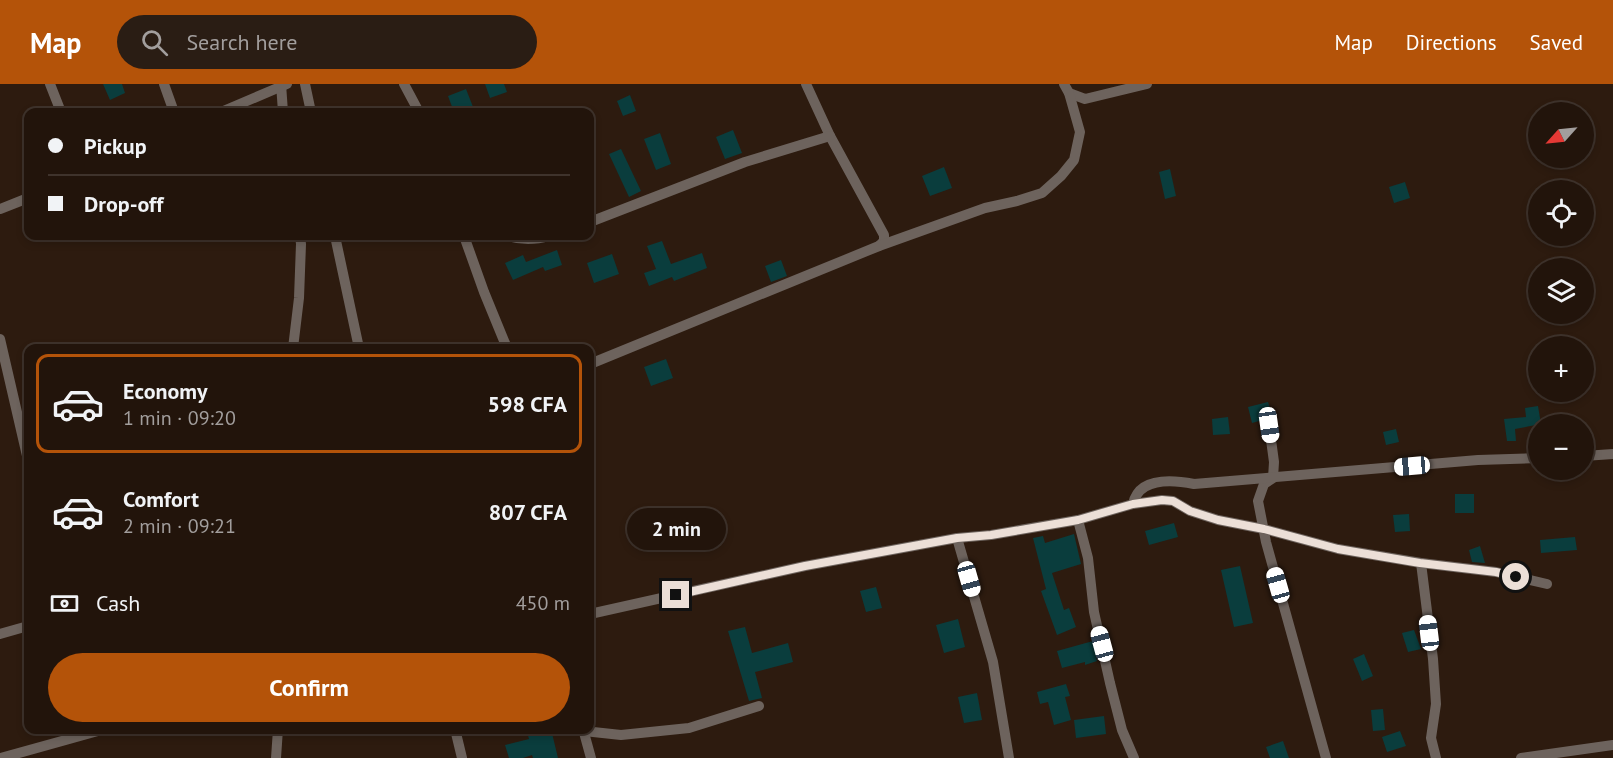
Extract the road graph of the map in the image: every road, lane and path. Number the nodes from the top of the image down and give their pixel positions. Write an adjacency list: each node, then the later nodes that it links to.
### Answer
1 (50, 84): 9 (street)
2 (164, 84): 10 (street)
3 (283, 84): 11 (street); 12 (street)
4 (305, 84): 13 (street)
5 (404, 84): 14 (street)
6 (806, 84): 15 (street)
7 (1146, 84): 8 (street)
8 (1067, 89): 22 (street)
9 (59, 108)
10 (173, 108)
11 (230, 108)
12 (283, 108)
13 (310, 108)
14 (417, 108)
15 (830, 136): 18 (street); 22 (street)
16 (24, 200): 17 (street)
17 (0, 210)
18 (594, 220)
19 (300, 240): 24 (street)
20 (336, 240): 25 (street)
21 (465, 240): 26 (street)
22 (879, 246): 27 (street)
23 (0, 339): 29 (street)
24 (293, 344)
25 (357, 344)
26 (505, 344)
27 (594, 362)
28 (1269, 425): 33 (street)
29 (24, 443)
30 (1613, 454): 31 (street)
31 (1594, 455)
32 (1528, 458): 33 (street)
33 (1273, 478): 34 (street); 36 (street)
34 (1133, 504): 35 (street); 36 (street)
35 (1078, 520): 37 (street); 55 (street)
36 (1264, 529): 38 (street); 56 (street)
37 (957, 538): 40 (street); 54 (street)
38 (1420, 563): 39 (street); 57 (street)
39 (1547, 584)
40 (594, 613)
41 (24, 627): 42 (street)
42 (0, 634)
43 (759, 706): 44 (street)
44 (594, 731)
45 (87, 734): 50 (street)
46 (278, 734): 51 (street)
47 (456, 734): 52 (street)
48 (585, 734): 53 (street)
49 (1613, 745): 58 (street)
50 (1, 758)
51 (276, 758)
52 (462, 758)
53 (591, 758)
54 (1009, 758)
55 (1134, 758)
56 (1326, 758)
57 (1436, 758)
58 (1521, 758)

